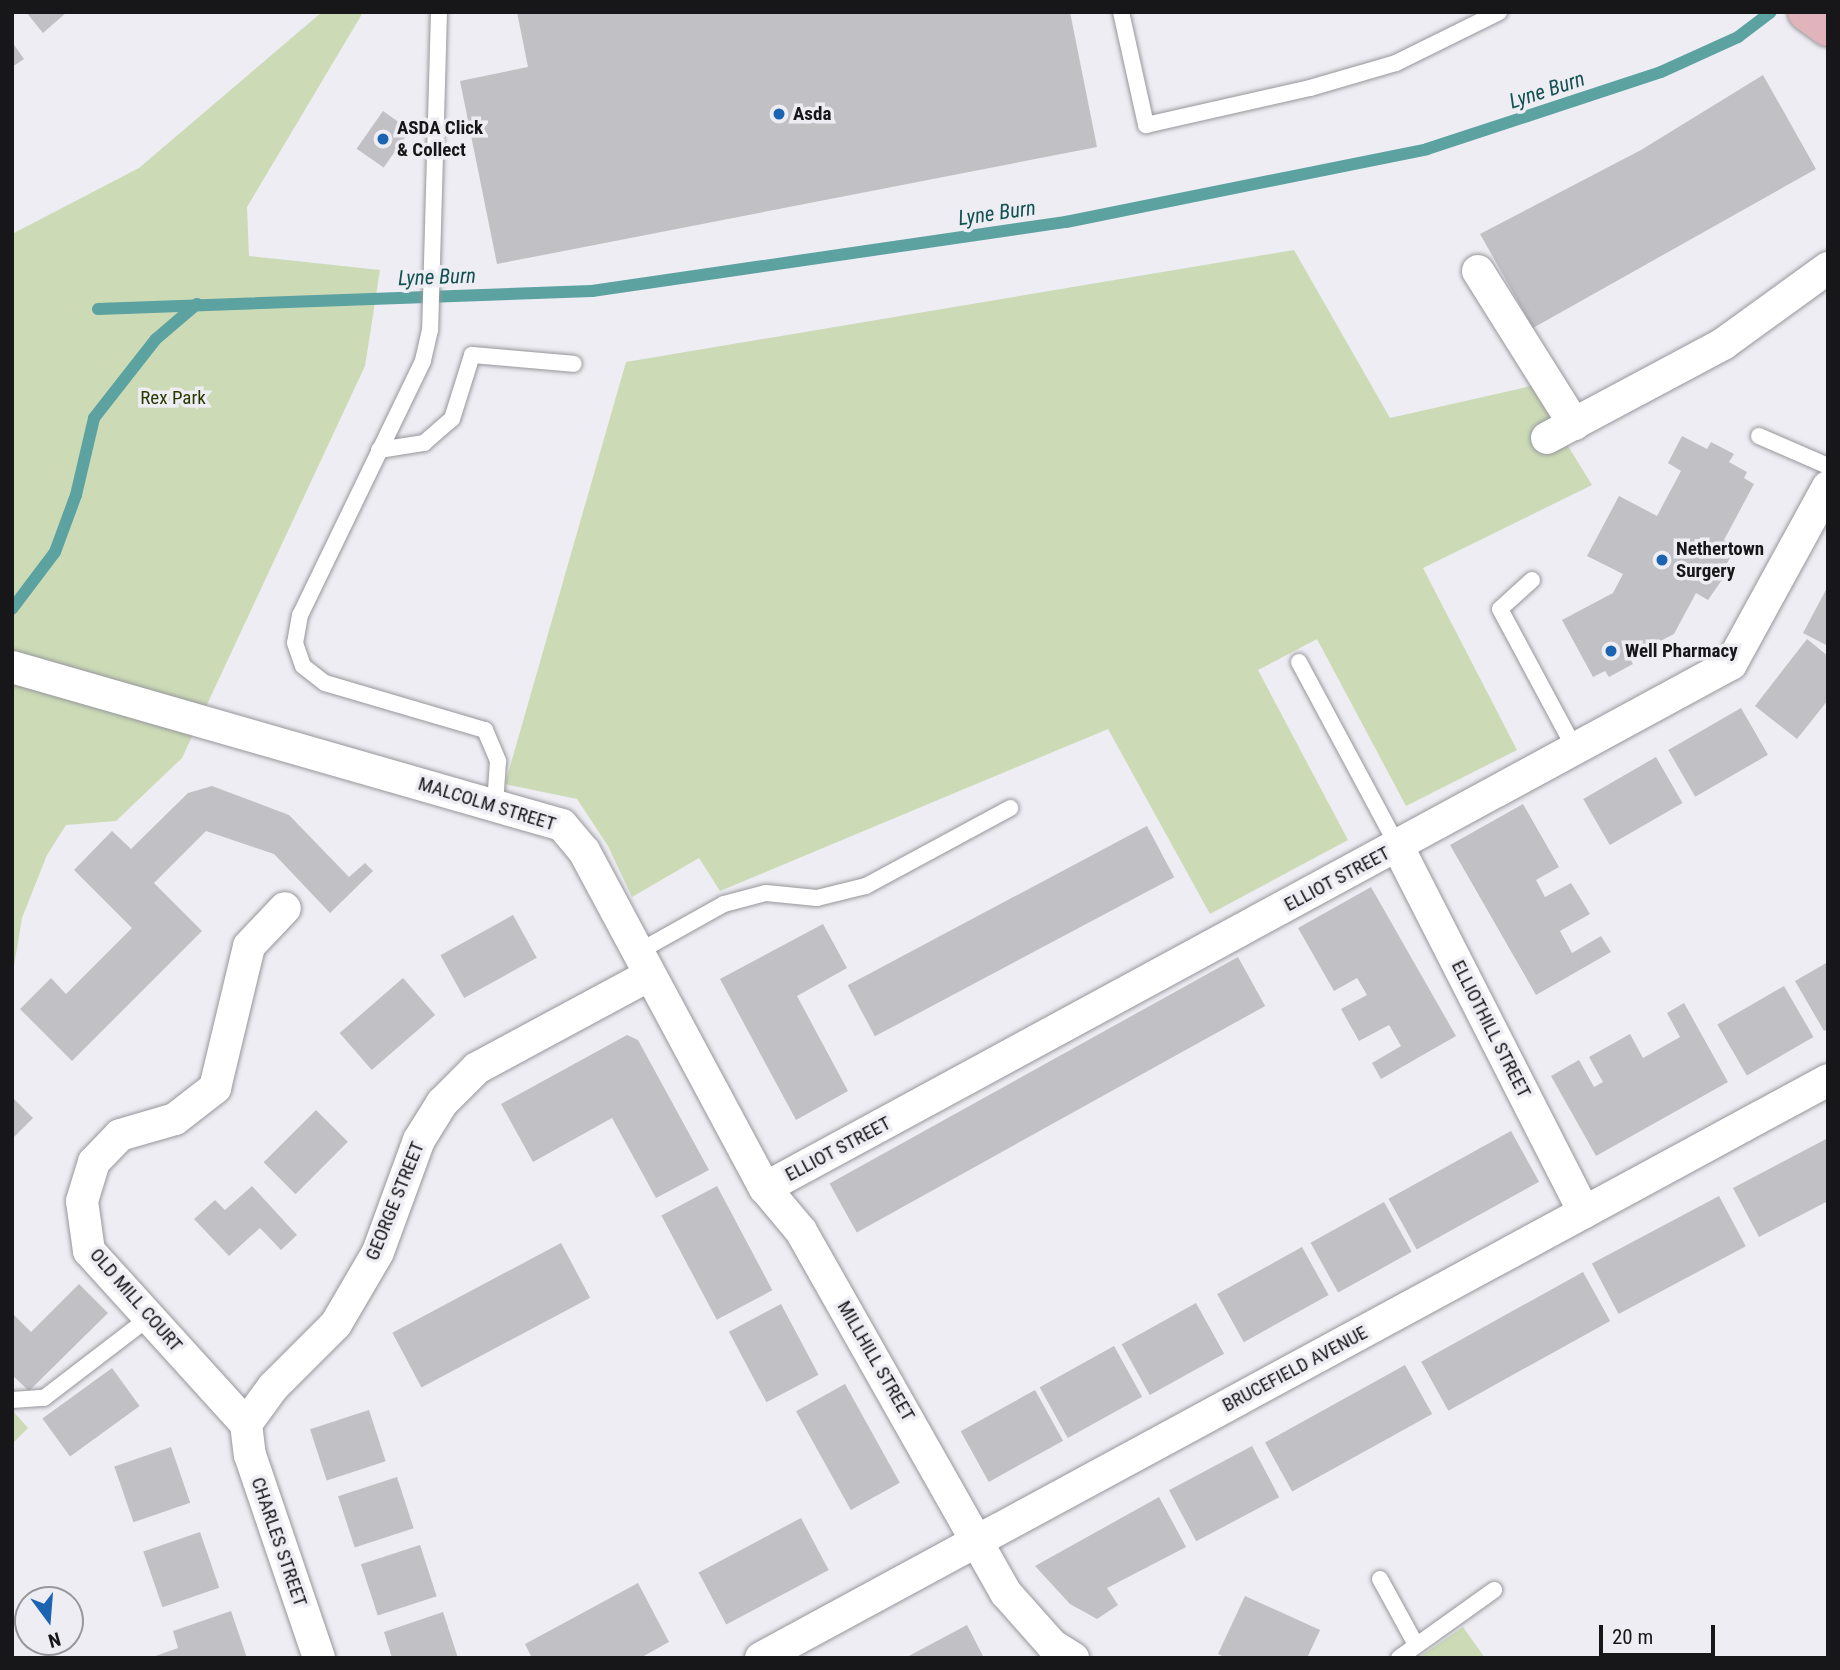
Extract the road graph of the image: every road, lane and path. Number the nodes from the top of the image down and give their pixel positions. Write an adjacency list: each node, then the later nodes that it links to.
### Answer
1 (439, 12): 10 (lane)
2 (1121, 12): 3 (lane)
3 (1499, 12)
4 (1807, 12): 5 (main road)
5 (1828, 27)
6 (1828, 268): 7 (street)
7 (1478, 271)
8 (575, 364): 10 (lane)
9 (1759, 436): 11 (lane)
10 (379, 450): 17 (lane)
11 (1828, 466)
12 (1828, 488): 16 (street, ELLIOT STREET)
13 (1532, 580): 16 (lane)
14 (1299, 662): 19 (lane)
15 (12, 667): 17 (street, MALCOLM STREET)
16 (1575, 749): 19 (street, ELLIOT STREET)
17 (495, 805): 21 (street, MALCOLM STREET)
18 (1010, 808): 21 (lane)
19 (1398, 847): 23 (street, ELLIOT STREET); 24 (street, ELLIOTHILL STREET)
20 (285, 908): 25 (street, OLD MILL COURT)
21 (644, 963): 23 (street, MALCOLM STREET); 27 (street, GEORGE STREET)
22 (1828, 1080): 24 (street, BRUCEFIELD AVENUE)
23 (765, 1188): 28 (street, MILLHILL STREET)
24 (1584, 1212): 28 (street, BRUCEFIELD AVENUE)
25 (150, 1317): 26 (lane); 27 (street, OLD MILL COURT)
26 (12, 1401)
27 (246, 1424): 32 (street, CHARLES STREET)
28 (979, 1540): 33 (street, BRUCEFIELD AVENUE); 34 (street, MILLHILL STREET)
29 (1380, 1579): 31 (lane)
30 (1493, 1590): 31 (lane)
31 (1415, 1643): 35 (lane)
32 (319, 1658)
33 (761, 1658)
34 (1073, 1658)
35 (1399, 1658)

